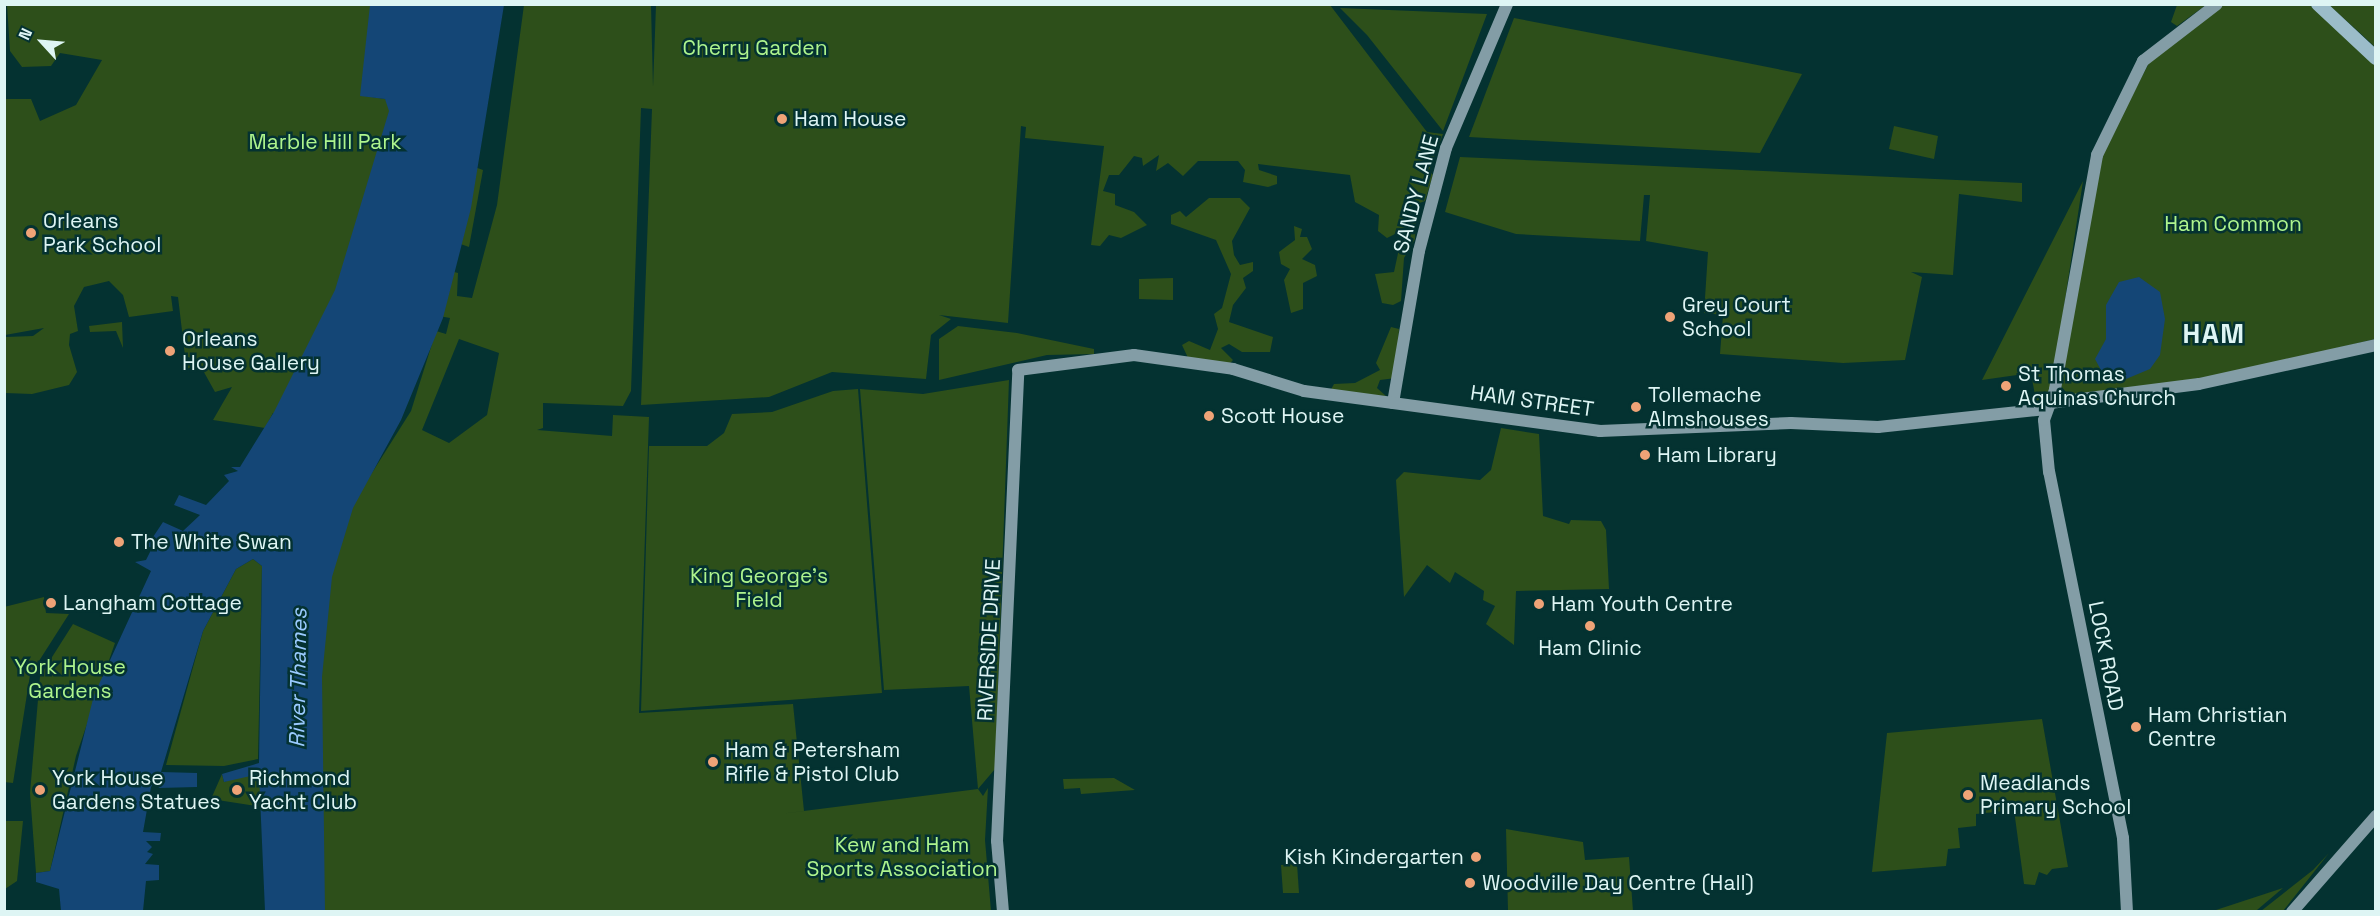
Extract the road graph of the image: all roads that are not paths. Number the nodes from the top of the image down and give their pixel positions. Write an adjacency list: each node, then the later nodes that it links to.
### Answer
1 (1507, 4): 7 (street, SANDY LANE)
2 (2217, 4): 8 (street)
3 (2318, 4): 4 (main road)
4 (2376, 58)
5 (2376, 345): 8 (street)
6 (1018, 370): 7 (street, HAM STREET); 10 (street, RIVERSIDE DRIVE)
7 (1393, 403): 8 (street, HAM STREET)
8 (2048, 406): 11 (street, LOCK ROAD)
9 (2376, 816): 12 (street)
10 (1003, 912)
11 (2127, 912)
12 (2292, 912)

